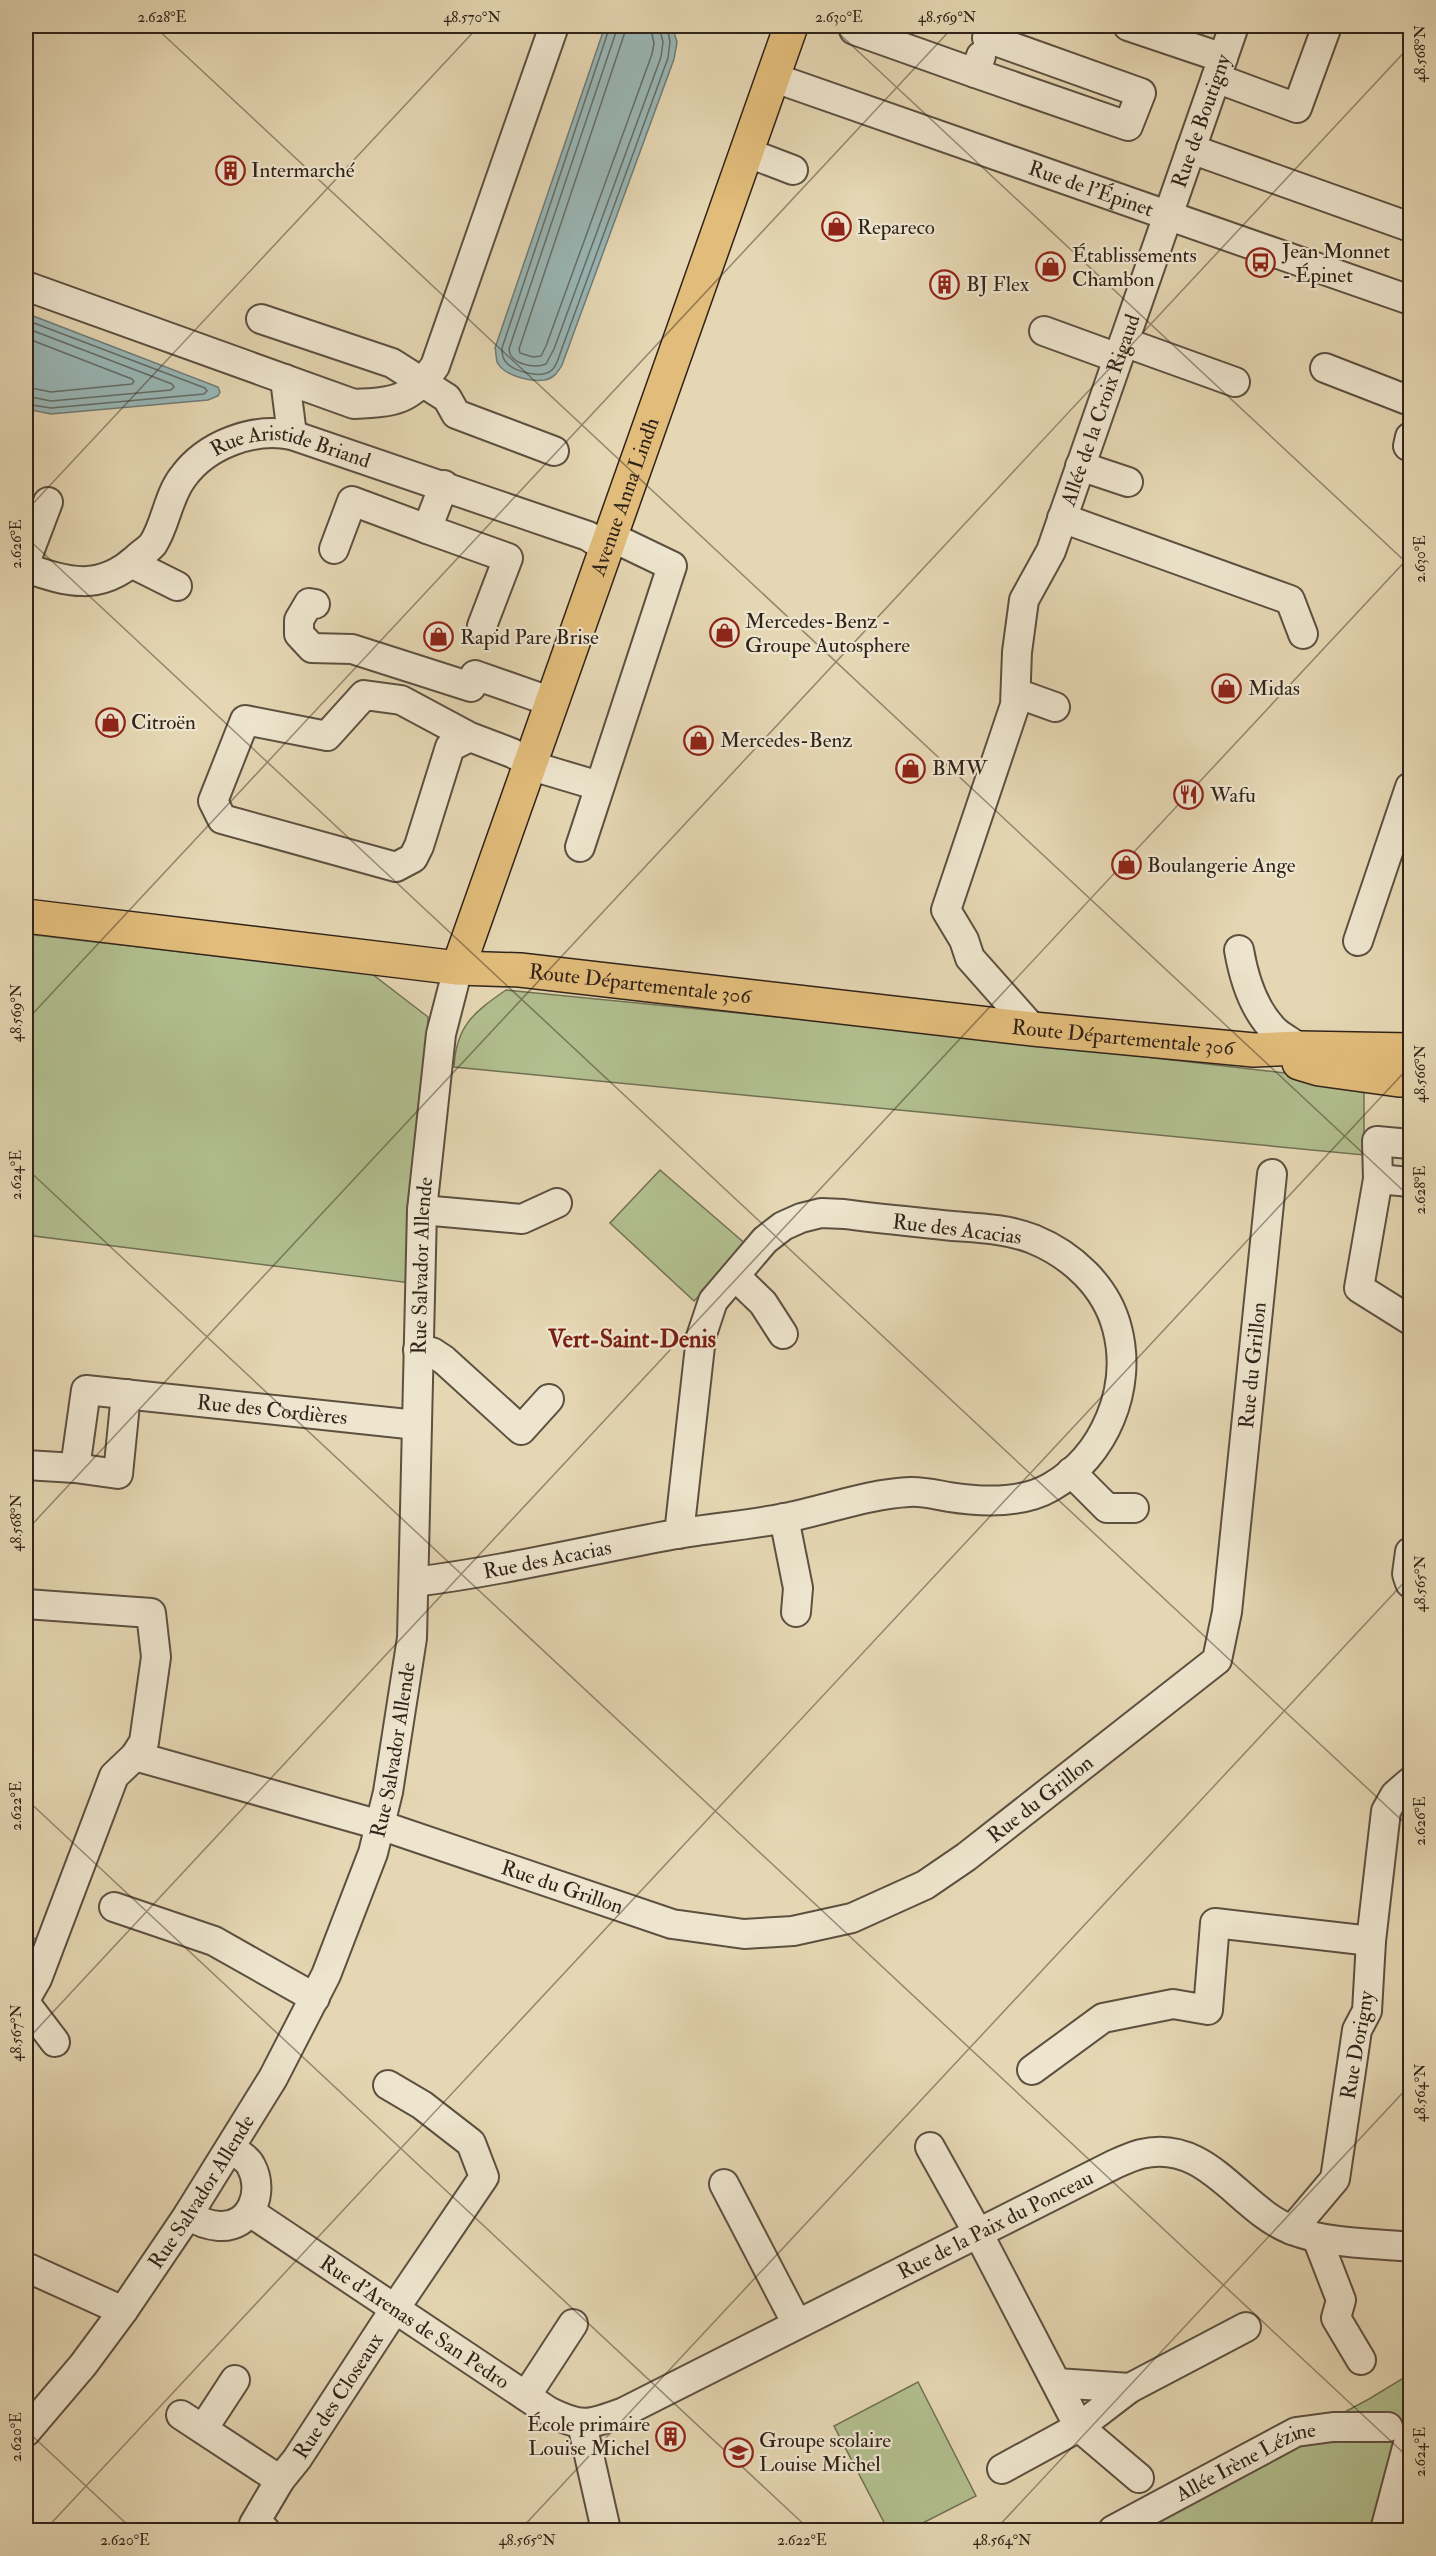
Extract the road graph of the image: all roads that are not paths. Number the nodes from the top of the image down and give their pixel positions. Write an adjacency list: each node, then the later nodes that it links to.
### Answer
1 (554, 26): 24 (street)
2 (791, 26): 10 (main road, Avenue Anna Lindh)
3 (855, 26): 9 (street)
4 (1128, 26): 8 (street)
5 (1234, 26): 8 (street, Rue de Boutigny)
6 (1327, 26): 8 (street)
7 (989, 32): 9 (street); 9 (street)
8 (1219, 68): 11 (street, Rue de Boutigny)
9 (975, 73)
10 (772, 76): 12 (main road, Avenue Anna Lindh); 14 (street, Rue de l'Épinet)
11 (1191, 149): 14 (street, Rue de Boutigny); 15 (street)
12 (746, 152): 13 (street); 34 (main road, Avenue Anna Lindh)
13 (793, 170)
14 (1168, 214): 17 (street, Rue de l'Épinet); 20 (street, Allée de la Croix Rigaud)
15 (1410, 227)
16 (26, 286): 22 (street)
17 (1410, 300)
18 (261, 319): 24 (street)
19 (1044, 331): 20 (street)
20 (1121, 350): 23 (street); 28 (street, Allée de la Croix Rigaud)
21 (1325, 368): 25 (street)
22 (285, 379): 24 (street); 26 (street)
23 (1235, 382)
24 (422, 384): 27 (street)
25 (1410, 401)
26 (292, 435): 30 (street, Rue Aristide Briand); 37 (street, Rue Aristide Briand)
27 (554, 451)
28 (1080, 466): 29 (street); 32 (street, Allée de la Croix Rigaud)
29 (1128, 482)
30 (444, 485): 33 (street); 34 (street, Rue Aristide Briand)
31 (48, 502): 36 (street)
32 (1062, 518): 42 (street); 43 (street, Allée de la Croix Rigaud)
33 (427, 529): 35 (street); 41 (street)
34 (609, 542): 44 (main road, Avenue Anna Lindh); 48 (street, Rue Aristide Briand)
35 (334, 549)
36 (26, 560)
37 (131, 563): 38 (street, Rue Aristide Briand); 39 (street)
38 (26, 568)
39 (177, 586)
40 (315, 604): 44 (street)
41 (482, 626)
42 (1303, 634)
43 (1016, 693): 45 (street); 55 (street)
44 (552, 702): 47 (main road, Avenue Anna Lindh)
45 (1054, 707)
46 (470, 737): 46 (street); 47 (street)
47 (532, 762): 48 (street); 54 (main road, Avenue Anna Lindh)
48 (599, 786): 50 (street)
49 (1410, 787): 52 (street)
50 (580, 847)
51 (26, 916): 54 (main road, Route Départementale 306)
52 (1358, 941)
53 (1239, 950): 56 (street)
54 (458, 968): 55 (main road, Route Départementale 306); 65 (street, Rue Salvador Allende)
55 (1033, 1029): 57 (main road, Route Départementale 306)
56 (1300, 1048): 57 (main road, Route Départementale 306); 58 (main road, Route Départementale 306)
57 (1254, 1050): 59 (main road, Route Départementale 306)
58 (1410, 1050)
59 (1410, 1080)
60 (1410, 1144): 62 (street)
61 (1272, 1174): 86 (street, Rue du Grillon)
62 (1377, 1179): 63 (street); 67 (street)
63 (1410, 1182)
64 (557, 1203): 65 (street)
65 (422, 1210): 69 (street, Rue Salvador Allende)
66 (735, 1276): 68 (street); 75 (street, Rue des Acacias); 78 (street, Rue des Acacias)
67 (1410, 1320)
68 (783, 1334)
69 (418, 1350): 71 (street); 72 (street, Rue Salvador Allende)
70 (126, 1394): 72 (street, Rue des Cordières); 74 (street, Rue des Cordières); 74 (street)
71 (549, 1399)
72 (417, 1425): 80 (street, Rue Salvador Allende)
73 (26, 1465): 74 (street)
74 (75, 1468)
75 (1071, 1473): 76 (street); 77 (street, Rue des Acacias)
76 (1134, 1508)
77 (784, 1518): 78 (street, Rue des Acacias); 83 (street)
78 (679, 1534): 80 (street, Rue des Acacias)
79 (1410, 1552): 81 (street)
80 (414, 1582): 86 (street, Rue Salvador Allende)
81 (1410, 1583)
82 (26, 1604): 84 (street)
83 (796, 1612)
84 (135, 1756): 86 (street, Rue du Grillon); 89 (street)
85 (1410, 1782): 88 (street, Rue Dorigny)
86 (380, 1825): 90 (street, Rue Salvador Allende)
87 (114, 1906): 90 (street)
88 (1371, 1941): 93 (street); 101 (street, Rue Dorigny)
89 (26, 1998)
90 (315, 1998): 96 (street, Rue Salvador Allende)
91 (26, 2004): 92 (street)
92 (55, 2042)
93 (1032, 2070)
94 (388, 2085): 104 (street, Rue des Closeaux)
95 (930, 2147): 100 (street)
96 (230, 2148): 98 (street); 99 (street, Rue Salvador Allende)
97 (724, 2184): 107 (street)
98 (250, 2212): 99 (street); 104 (street, Rue d'Arenas de San Pedro)
99 (188, 2215): 105 (street, Rue Salvador Allende)
100 (978, 2233): 101 (street, Rue de la Paix du Ponceau); 107 (street, Rue de la Paix du Ponceau); 111 (street)
101 (1305, 2234): 102 (street, Rue de la Paix du Ponceau); 109 (street)
102 (1410, 2247)
103 (26, 2267): 105 (street)
104 (395, 2310): 113 (street, Rue d'Arenas de San Pedro); 120 (street, Rue des Closeaux)
105 (123, 2311): 117 (street, Rue Salvador Allende)
106 (573, 2324): 113 (street)
107 (797, 2324): 114 (street, Rue de la Paix du Ponceau)
108 (1246, 2327): 112 (street)
109 (1361, 2360)
110 (235, 2380): 120 (street, Rue des Closeaux)
111 (1057, 2383): 112 (street); 115 (street)
112 (1130, 2388): 115 (street)
113 (526, 2396): 114 (street, Rue d'Arenas de San Pedro)
114 (582, 2424): 122 (street)
115 (1079, 2427): 118 (street); 119 (street)
116 (1399, 2431): 123 (street, Allée Irène Lézine); 124 (street)
117 (26, 2432)
118 (1002, 2469)
119 (1139, 2478)
120 (280, 2480): 121 (street, Rue des Closeaux)
121 (265, 2530)
122 (606, 2530)
123 (1113, 2530)
124 (1385, 2530)

